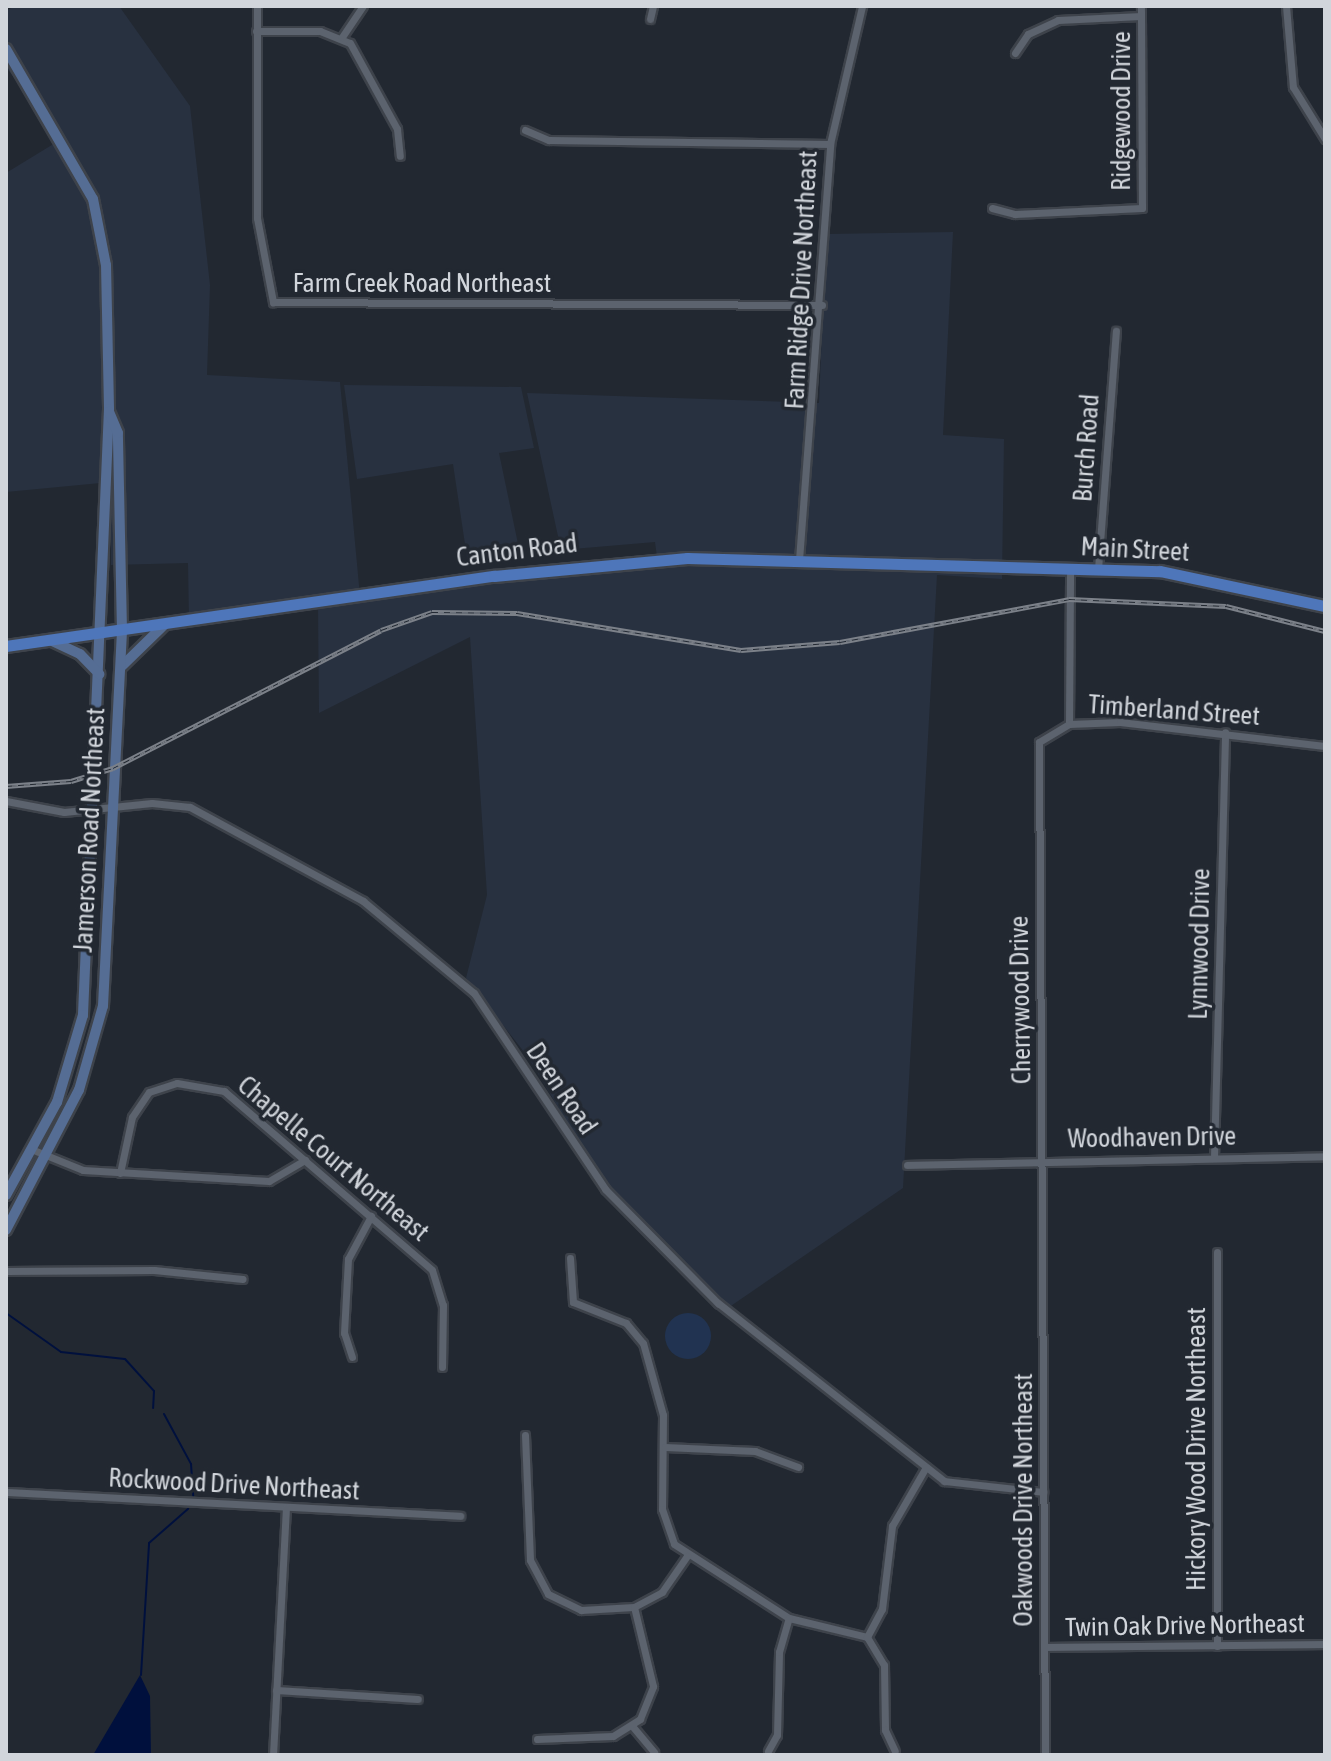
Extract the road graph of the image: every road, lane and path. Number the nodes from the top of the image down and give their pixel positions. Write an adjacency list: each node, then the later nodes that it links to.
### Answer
1 (257, 6): 9 (street, Farm Creek Road Northeast)
2 (363, 6): 10 (street)
3 (653, 6): 8 (street)
4 (862, 6): 15 (street, Farm Ridge Drive Northeast)
5 (1141, 6): 7 (street, Ridgewood Drive)
6 (1286, 6): 14 (street)
7 (1141, 16): 12 (street); 17 (street, Ridgewood Drive)
8 (650, 19)
9 (256, 31): 10 (street); 18 (street, Farm Creek Road Northeast)
10 (342, 37): 16 (street)
11 (7, 51): 20 (street, Jamerson Road Northeast)
12 (1015, 53)
13 (525, 130): 15 (street)
14 (1325, 139)
15 (830, 144): 18 (street, Farm Ridge Drive Northeast)
16 (400, 156)
17 (992, 208)
18 (822, 305): 21 (street, Farm Ridge Drive Northeast)
19 (1116, 331): 24 (street, Burch Road)
20 (109, 412): 27 (street, Jamerson Road Northeast); 28 (street, Jamerson Road Northeast)
21 (799, 560): 22 (main road, Canton Road); 26 (main road, Canton Road)
22 (939, 564): 23 (main road, Main Street)
23 (1070, 568): 24 (main road, Main Street); 33 (street)
24 (1098, 569): 25 (main road, Main Street)
25 (1325, 606)
26 (165, 624): 27 (main road, Canton Road); 31 (street)
27 (122, 631): 28 (main road, Canton Road); 31 (street, Jamerson Road Northeast)
28 (103, 633): 29 (main road, Canton Road); 32 (street, Jamerson Road Northeast)
29 (50, 640): 30 (main road, Canton Road); 32 (street)
30 (6, 646)
31 (120, 672): 39 (street, Jamerson Road Northeast)
32 (100, 678): 38 (street, Jamerson Road Northeast)
33 (1069, 724): 34 (street, Timberland Street); 36 (street, Timberland Street)
34 (1225, 732): 35 (street, Timberland Street); 43 (street, Lynnwood Drive)
35 (1325, 746)
36 (1038, 755): 45 (street, Cherrywood Drive)
37 (6, 801): 38 (street, Deen Road)
38 (92, 811): 39 (street, Deen Road); 40 (street, Jamerson Road Northeast)
39 (110, 812): 41 (street, Jamerson Road Northeast); 61 (street, Deen Road)
40 (31, 1149): 41 (street); 48 (street, Jamerson Road Northeast)
41 (45, 1156): 47 (street); 50 (street, Jamerson Road Northeast)
42 (1325, 1156): 43 (street, Woodhaven Drive)
43 (1214, 1157): 45 (street, Woodhaven Drive)
44 (305, 1160): 47 (street); 47 (street, Chapelle Court Northeast); 49 (street, Chapelle Court Northeast)
45 (1043, 1160): 46 (street, Woodhaven Drive); 51 (street, Cherrywood Drive)
46 (907, 1165)
47 (120, 1173)
48 (6, 1195)
49 (371, 1216): 56 (street); 57 (street, Chapelle Court Northeast)
50 (6, 1230)
51 (1044, 1244): 63 (street, Oakwoods Drive Northeast)
52 (1217, 1252): 71 (street, Hickory Wood Drive Northeast)
53 (570, 1258): 59 (street)
54 (6, 1271): 55 (street)
55 (243, 1279)
56 (352, 1357)
57 (442, 1367)
58 (525, 1435): 67 (street)
59 (665, 1447): 60 (street); 66 (street)
60 (798, 1467)
61 (926, 1467): 63 (street, Deen Road); 69 (street)
62 (6, 1492): 64 (street, Rockwood Drive Northeast)
63 (1043, 1492): 72 (street, Oakwoods Drive Northeast)
64 (286, 1507): 65 (street, Rockwood Drive Northeast); 73 (street)
65 (460, 1516)
66 (687, 1556): 67 (street); 68 (street)
67 (634, 1607): 75 (street)
68 (789, 1618): 69 (street); 77 (street)
69 (867, 1637): 78 (street)
70 (1325, 1644): 71 (street, Twin Oak Drive Northeast)
71 (1217, 1646): 72 (street, Twin Oak Drive Northeast)
72 (1045, 1647): 81 (street, Oakwoods Drive Northeast)
73 (276, 1690): 74 (street); 80 (street)
74 (418, 1699)
75 (633, 1727): 76 (street); 79 (street)
76 (537, 1739)
77 (768, 1751)
78 (895, 1751)
79 (654, 1752)
80 (273, 1755)
81 (1045, 1755)

